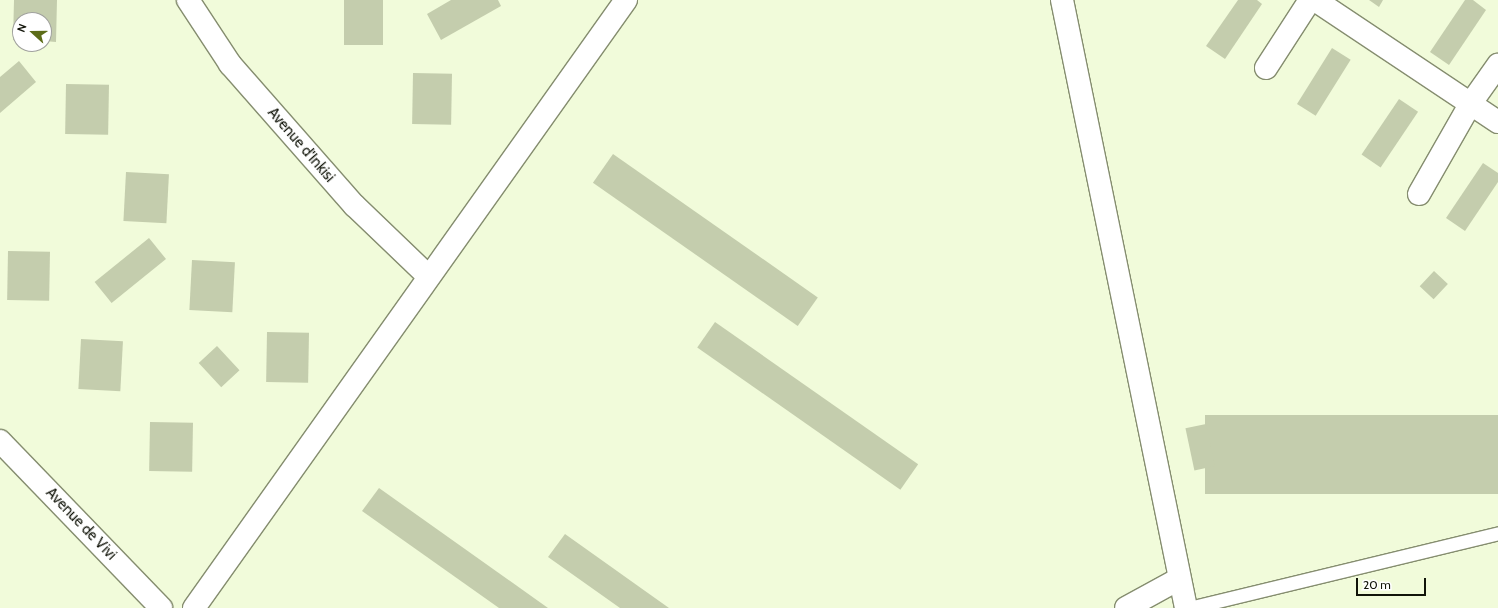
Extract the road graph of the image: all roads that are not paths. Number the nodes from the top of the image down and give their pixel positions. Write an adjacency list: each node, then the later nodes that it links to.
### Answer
1 (188, 0): 11 (street, Avenue d'Inkisi)
2 (626, 0): 11 (street)
3 (1062, 0): 14 (street)
4 (1310, 0): 7 (street)
5 (1315, 0): 8 (street)
6 (1498, 65): 8 (street)
7 (1266, 68)
8 (1471, 103): 9 (street); 10 (street)
9 (1498, 122)
10 (1419, 194)
11 (428, 276): 16 (street)
12 (0, 441): 15 (street, Avenue de Vivi)
13 (1498, 533): 19 (lane)
14 (1178, 579): 17 (street); 18 (street)
15 (161, 608)
16 (194, 608)
17 (1126, 608)
18 (1186, 608)
19 (1189, 608)

